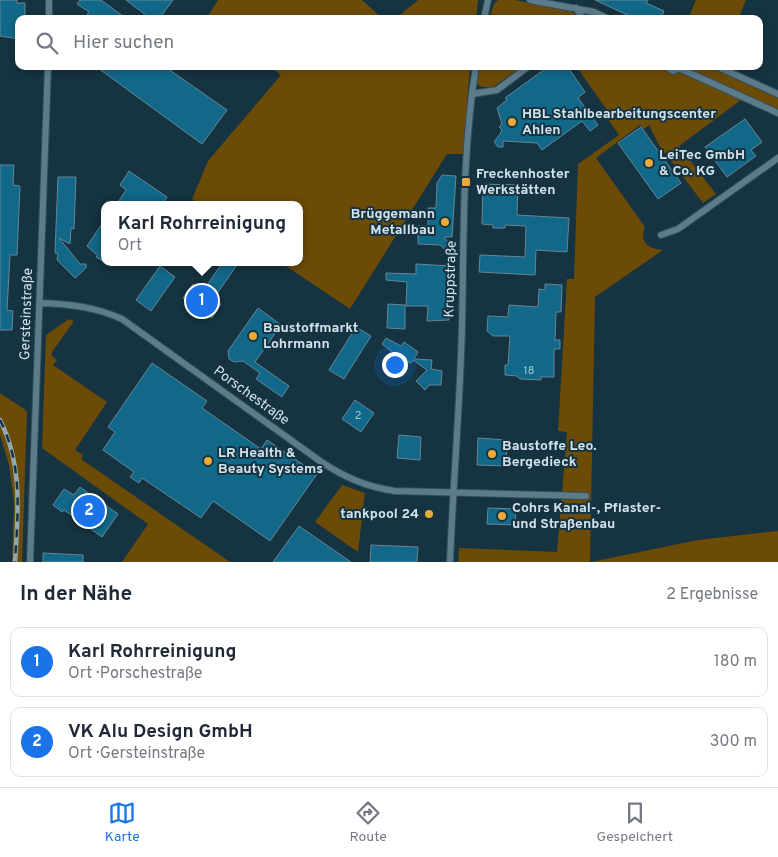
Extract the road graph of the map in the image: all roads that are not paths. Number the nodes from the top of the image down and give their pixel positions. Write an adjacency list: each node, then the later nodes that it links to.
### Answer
1 (50, 0): 5 (street)
2 (487, 0): 6 (street)
3 (530, 0): 4 (street)
4 (576, 8): 7 (street); 8 (street)
5 (49, 15)
6 (485, 15)
7 (580, 15)
8 (600, 15)
9 (48, 70): 19 (street, Gersteinstraße)
10 (475, 70): 14 (street, Kruppstraße)
11 (524, 70): 14 (street)
12 (687, 70): 16 (street)
13 (725, 70): 15 (street)
14 (472, 94): 20 (street, Kruppstraße)
15 (778, 94)
16 (778, 113)
17 (778, 158): 18 (street)
18 (661, 235)
19 (40, 303): 20 (street, Porschestraße); 22 (street, Gersteinstraße)
20 (454, 492): 21 (street); 23 (street, Kruppstraße)
21 (586, 496)
22 (30, 562)
23 (450, 562)

